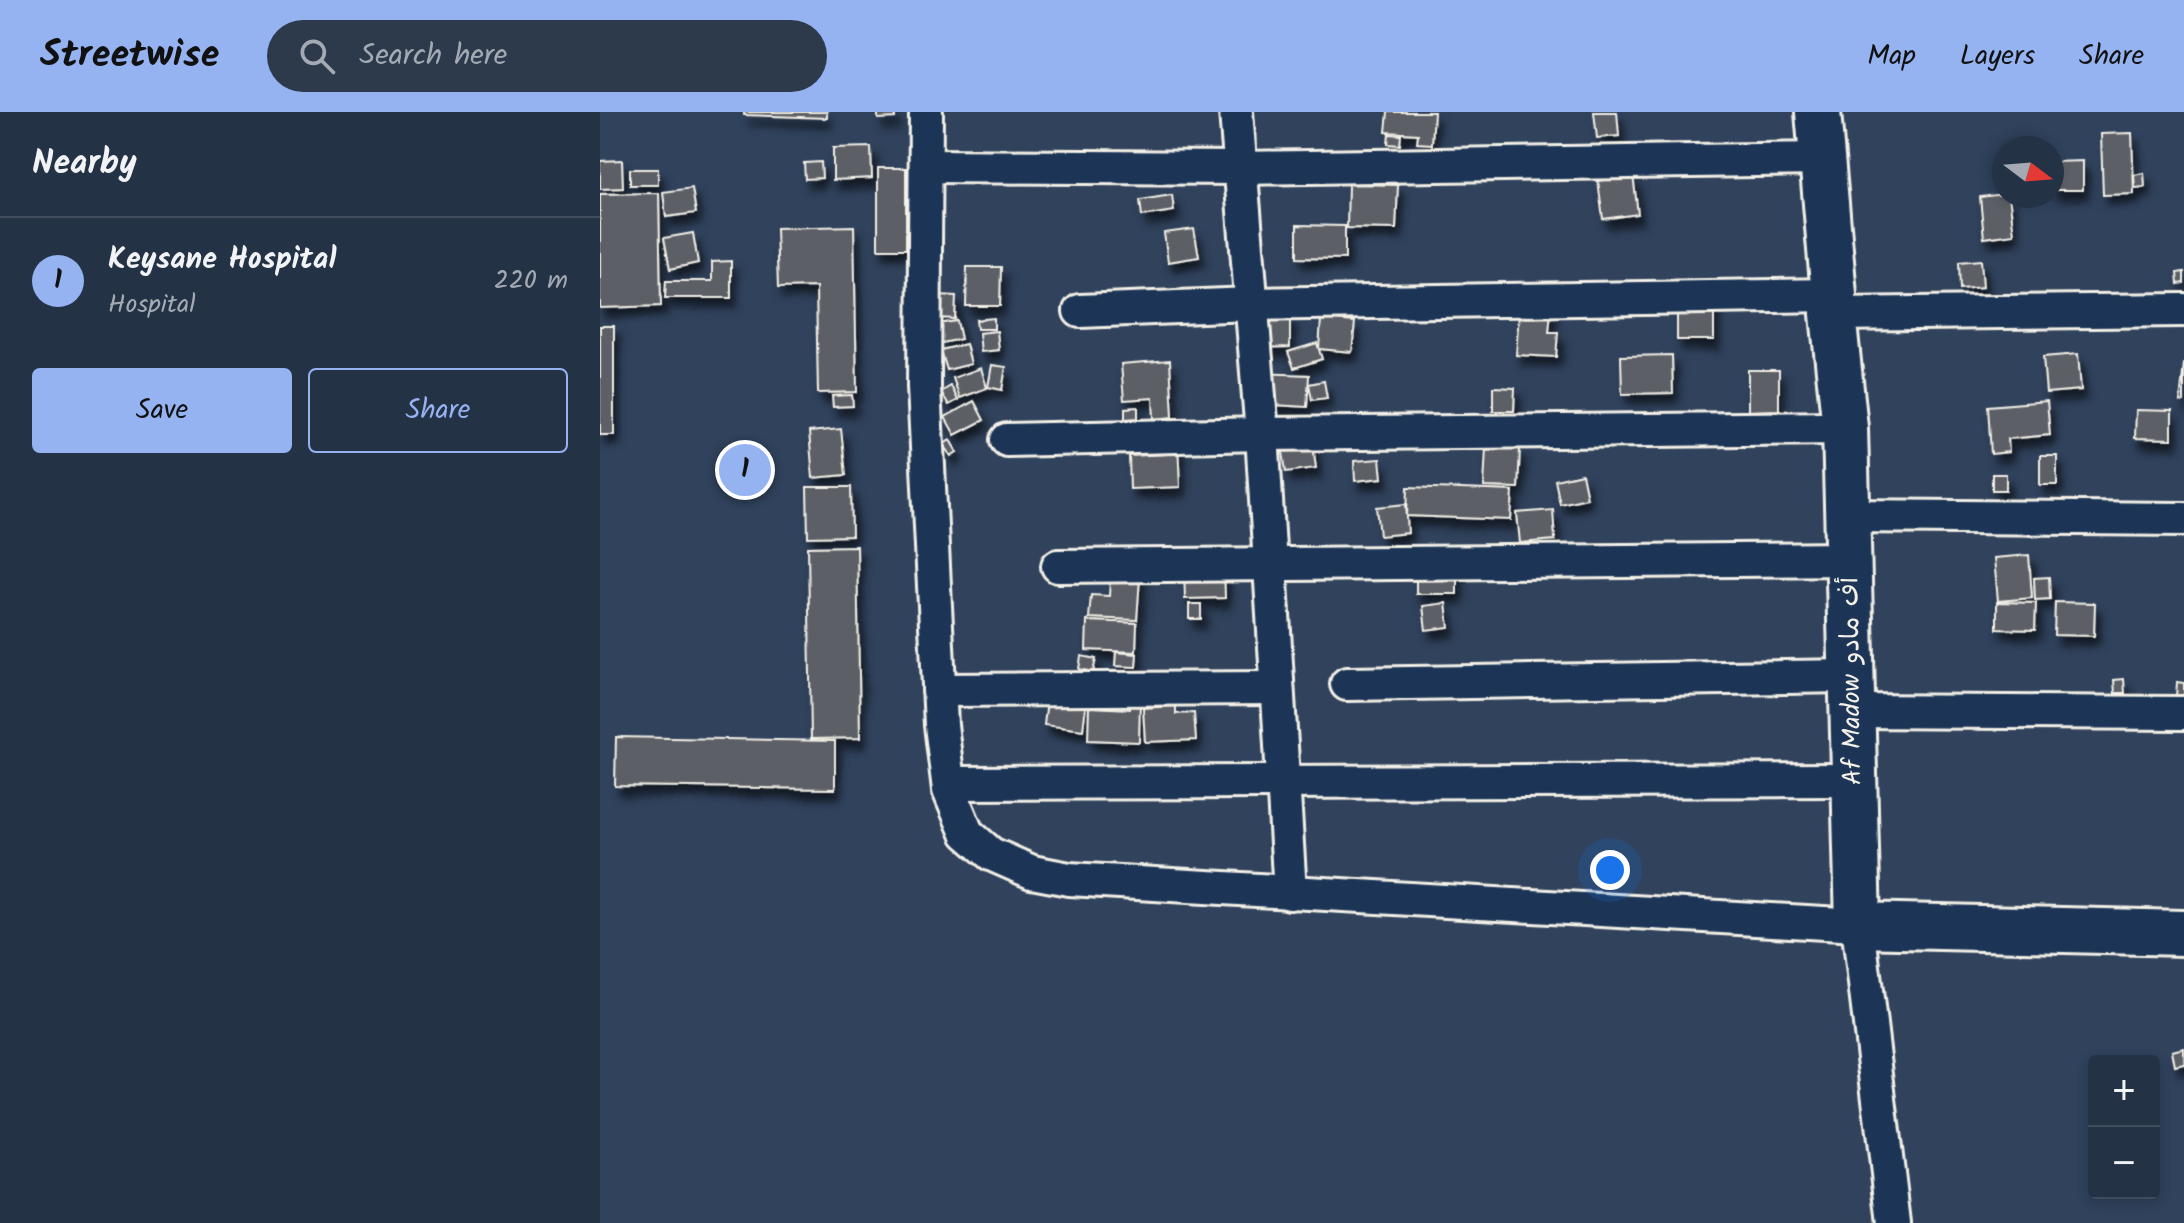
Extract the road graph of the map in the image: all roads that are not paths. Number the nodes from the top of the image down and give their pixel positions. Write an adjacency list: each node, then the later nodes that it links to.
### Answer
1 (926, 112): 5 (street)
2 (1236, 112): 6 (street)
3 (1818, 112): 4 (street, Af Madow أف مادو)
4 (1822, 159): 6 (street); 8 (street, Af Madow أف مادو)
5 (926, 166): 6 (street); 21 (street)
6 (1240, 168): 7 (street)
7 (1251, 304): 8 (street); 10 (street); 12 (street)
8 (1834, 304): 9 (street); 11 (street, Af Madow أف مادو)
9 (2184, 310)
10 (1080, 311)
11 (1845, 428): 12 (street); 14 (street, Af Madow أف مادو)
12 (1262, 434): 13 (street); 17 (street)
13 (1007, 440)
14 (1848, 516): 15 (street); 16 (street, Af Madow أف مادو)
15 (2184, 519)
16 (1849, 559): 17 (street); 22 (street, Af Madow أف مادو)
17 (1270, 565): 18 (street); 20 (street)
18 (1058, 566)
19 (1347, 684): 22 (street)
20 (1277, 688): 21 (street); 24 (street)
21 (939, 690): 26 (street)
22 (1852, 694): 23 (street); 25 (street, Af Madow أف مادو)
23 (2184, 713)
24 (1283, 780): 25 (street); 26 (street); 27 (street)
25 (1854, 780): 28 (street, Af Madow أف مادو)
26 (949, 783): 27 (street)
27 (1290, 893): 28 (street)
28 (1858, 925): 29 (street); 30 (street)
29 (2184, 933)
30 (1894, 1223)

